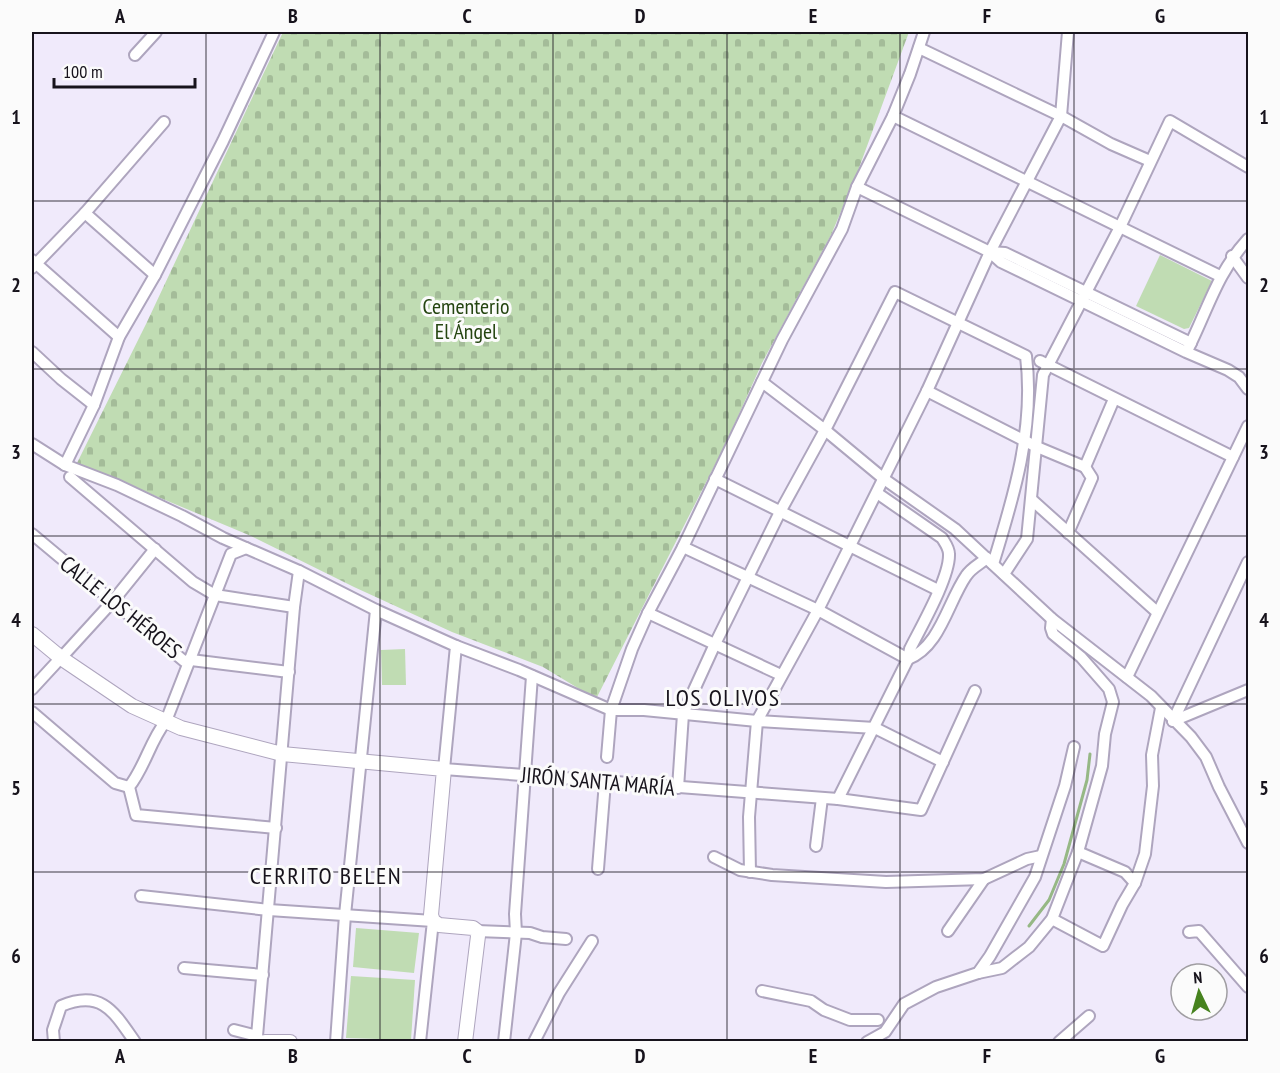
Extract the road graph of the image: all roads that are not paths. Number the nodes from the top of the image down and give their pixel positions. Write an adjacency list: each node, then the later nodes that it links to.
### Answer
1 (156, 32): 6 (street)
2 (274, 32): 20 (street)
3 (924, 32): 5 (street)
4 (1068, 32): 7 (street)
5 (919, 48): 7 (street); 8 (street)
6 (135, 55)
7 (1060, 116): 10 (street); 12 (street)
8 (893, 117): 12 (street); 13 (street)
9 (165, 122): 14 (street)
10 (1150, 161): 11 (street); 15 (street)
11 (1248, 167)
12 (1028, 181): 15 (street); 17 (street)
13 (857, 187): 17 (street); 29 (street)
14 (85, 213): 19 (street); 20 (street)
15 (1120, 227): 21 (street); 23 (street)
16 (1248, 239): 18 (street)
17 (990, 252): 23 (street); 23 (street); 24 (street)
18 (1232, 256): 21 (street); 22 (street)
19 (33, 264): 25 (street)
20 (155, 275): 25 (street)
21 (1220, 276): 26 (street)
22 (1248, 278)
23 (1084, 296): 26 (street); 28 (street)
24 (957, 323): 31 (street); 35 (street); 36 (street)
25 (119, 337): 33 (street)
26 (1189, 348): 30 (street)
27 (32, 352): 33 (street)
28 (1045, 363): 32 (street); 38 (street)
29 (762, 382): 35 (street); 43 (street)
30 (1248, 386)
31 (927, 391): 36 (street); 44 (street)
32 (1114, 399): 39 (street); 41 (street)
33 (94, 405): 40 (street)
34 (1248, 426): 39 (street)
35 (825, 430): 44 (street); 47 (street)
36 (1026, 441): 38 (street); 54 (street)
37 (32, 444): 40 (street)
38 (1037, 447): 41 (street); 46 (street)
39 (1233, 457): 65 (street)
40 (65, 465): 52 (street)
41 (1086, 467): 48 (street)
42 (70, 477): 53 (street)
43 (715, 479): 47 (street); 51 (street)
44 (884, 479): 45 (street); 54 (street)
45 (877, 493): 50 (street); 59 (street)
46 (1032, 500): 48 (street); 57 (street)
47 (780, 512): 50 (street); 58 (street)
48 (1068, 533): 65 (street)
49 (32, 534): 61 (street, CALLE LOS HÉROES)
50 (849, 546): 59 (street); 64 (street)
51 (683, 547): 58 (street); 66 (street)
52 (246, 548): 56 (street); 60 (street)
53 (155, 549): 60 (street); 61 (street)
54 (990, 561): 57 (street); 71 (street)
55 (1248, 562): 87 (street)
56 (299, 571): 62 (street); 63 (street)
57 (1003, 573): 67 (street)
58 (747, 578): 64 (street); 69 (street)
59 (938, 590): 71 (street)
60 (215, 596): 62 (street); 73 (street)
61 (113, 601): 72 (street); 73 (street, CALLE LOS HÉROES)
62 (294, 607): 74 (street)
63 (376, 610): 70 (street); 92 (street)
64 (818, 610): 71 (street); 75 (street)
65 (1157, 612): 77 (street)
66 (648, 613): 69 (street); 82 (street)
67 (1052, 619): 77 (street); 105 (street)
68 (32, 634): 72 (street)
69 (715, 644): 75 (street); 84 (street)
70 (456, 646): 76 (street); 94 (street)
71 (908, 659): 88 (street)
72 (59, 660): 78 (street); 85 (street)
73 (191, 660): 74 (street, CALLE LOS HÉROES); 85 (street)
74 (289, 672): 90 (street)
75 (781, 675): 86 (street)
76 (532, 676): 82 (street); 95 (street)
77 (1127, 677): 81 (street)
78 (32, 689)
79 (1248, 690): 87 (street)
80 (975, 691): 93 (street)
81 (1161, 708): 87 (street); 111 (street)
82 (611, 710): 84 (street); 91 (street)
83 (32, 712): 97 (street)
84 (683, 714): 86 (street); 98 (street)
85 (166, 721): 90 (street); 97 (street)
86 (757, 721): 88 (street); 99 (street)
87 (1173, 721): 103 (street)
88 (875, 728): 93 (street); 101 (street)
89 (1074, 747): 106 (street)
90 (282, 754): 92 (street); 102 (street)
91 (607, 757)
92 (362, 762): 94 (street); 114 (street)
93 (943, 762): 101 (street, JIRÓN SANTA MARÍA)
94 (444, 769): 95 (street, JIRÓN SANTA MARÍA); 116 (street)
95 (524, 775): 96 (street, JIRÓN SANTA MARÍA); 120 (street)
96 (605, 782): 98 (street, JIRÓN SANTA MARÍA); 108 (street)
97 (129, 787): 102 (street)
98 (678, 788): 99 (street, JIRÓN SANTA MARÍA)
99 (752, 792): 100 (street, JIRÓN SANTA MARÍA); 109 (street)
100 (822, 798): 101 (street, JIRÓN SANTA MARÍA); 104 (street)
101 (838, 799)
102 (276, 828): 113 (street)
103 (1248, 843)
104 (816, 846)
105 (1078, 852): 111 (street); 115 (street)
106 (1041, 856): 110 (street); 124 (street)
107 (714, 857): 109 (street)
108 (598, 869)
109 (750, 872): 110 (street)
110 (984, 879): 118 (street)
111 (1135, 883): 115 (street)
112 (141, 896): 113 (street)
113 (269, 910): 114 (street); 125 (street)
114 (345, 915): 116 (street); 135 (street)
115 (1052, 919): 124 (street)
116 (433, 921): 117 (street); 136 (street)
117 (477, 931): 120 (street); 137 (street)
118 (948, 931)
119 (1190, 932): 126 (street)
120 (516, 933): 121 (street); 138 (street)
121 (566, 939)
122 (592, 941): 139 (street)
123 (184, 968): 125 (street)
124 (978, 973): 140 (street)
125 (263, 975): 131 (street)
126 (1248, 987)
127 (762, 991): 129 (street)
128 (1089, 1016): 141 (street)
129 (878, 1020)
130 (234, 1030): 131 (street)
131 (261, 1040): 134 (street)
132 (54, 1041): 133 (street)
133 (135, 1041)
134 (290, 1041)
135 (336, 1041)
136 (420, 1041)
137 (465, 1041)
138 (504, 1041)
139 (534, 1041)
140 (867, 1041)
141 (1059, 1041)

